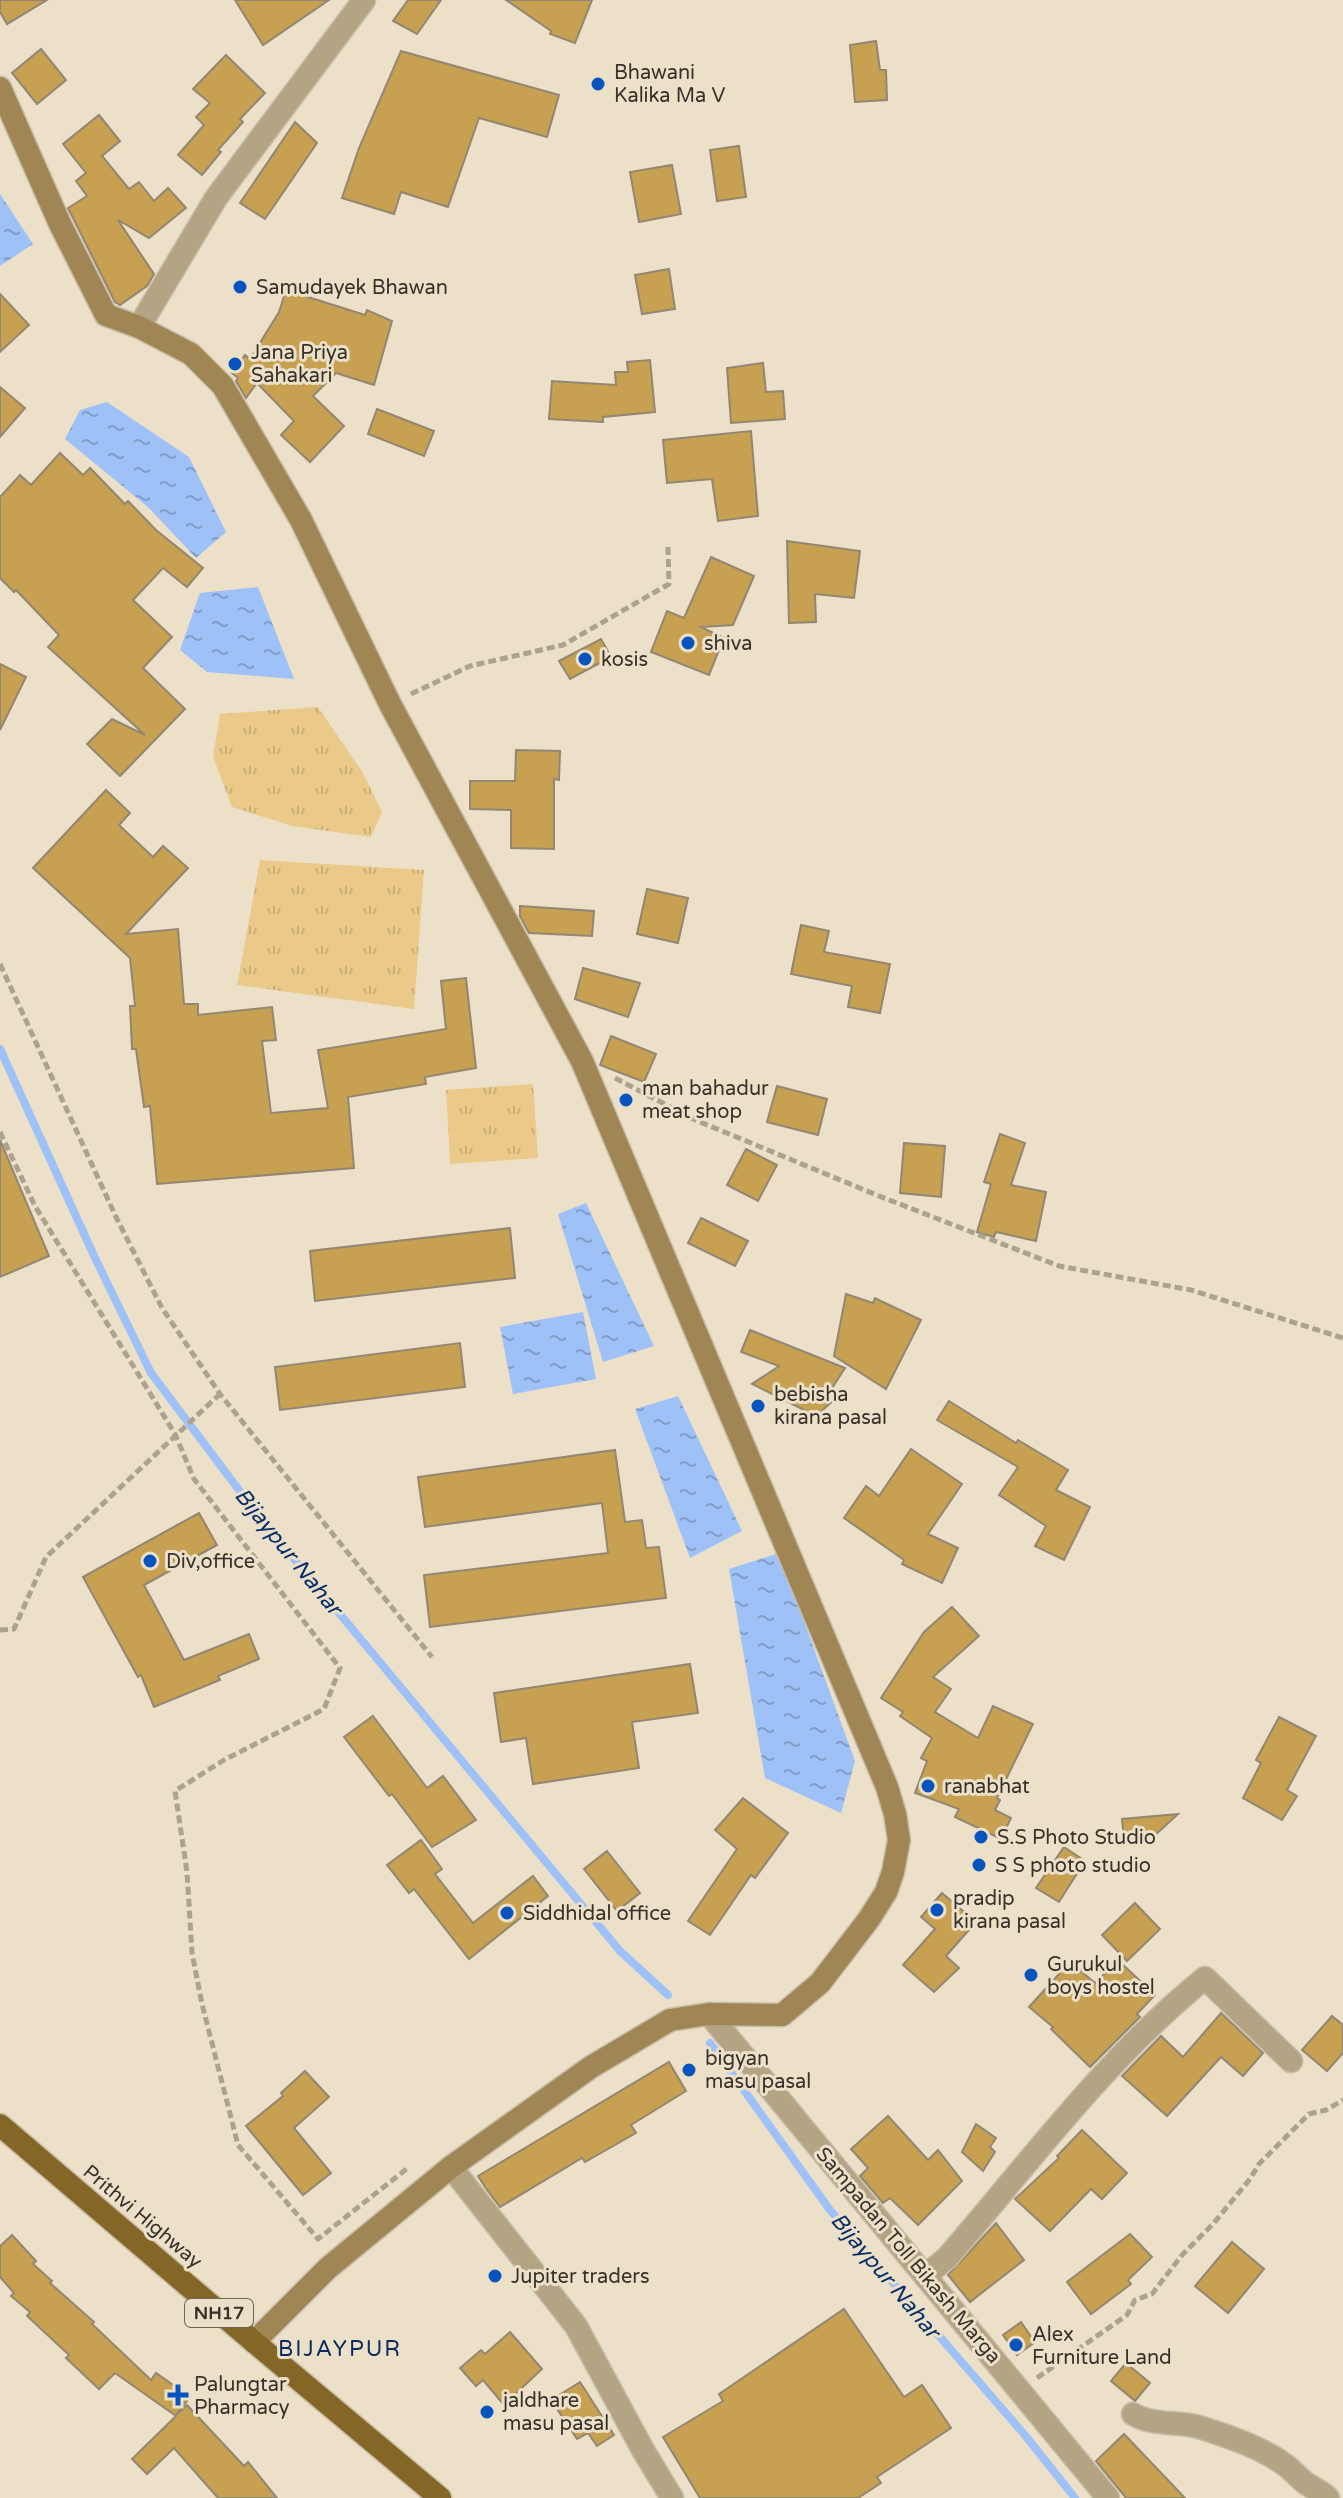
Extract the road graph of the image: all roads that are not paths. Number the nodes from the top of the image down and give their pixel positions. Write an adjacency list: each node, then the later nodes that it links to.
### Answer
1 (364, 0): 3 (street)
2 (0, 88): 3 (main road)
3 (139, 327): 4 (main road)
4 (709, 2014): 7 (main road); 8 (street, Sampadan Toll Bikash Marga)
5 (1291, 2061): 8 (street)
6 (0, 2125): 9 (highway, Prithvi Highway / NH17)
7 (451, 2167): 9 (main road); 12 (street)
8 (926, 2275): 13 (street, Sampadan Toll Bikash Marga)
9 (254, 2342): 11 (highway, Prithvi Highway / NH17)
10 (1133, 2414): 14 (street)
11 (440, 2498)
12 (672, 2498)
13 (1108, 2498)
14 (1328, 2498)

